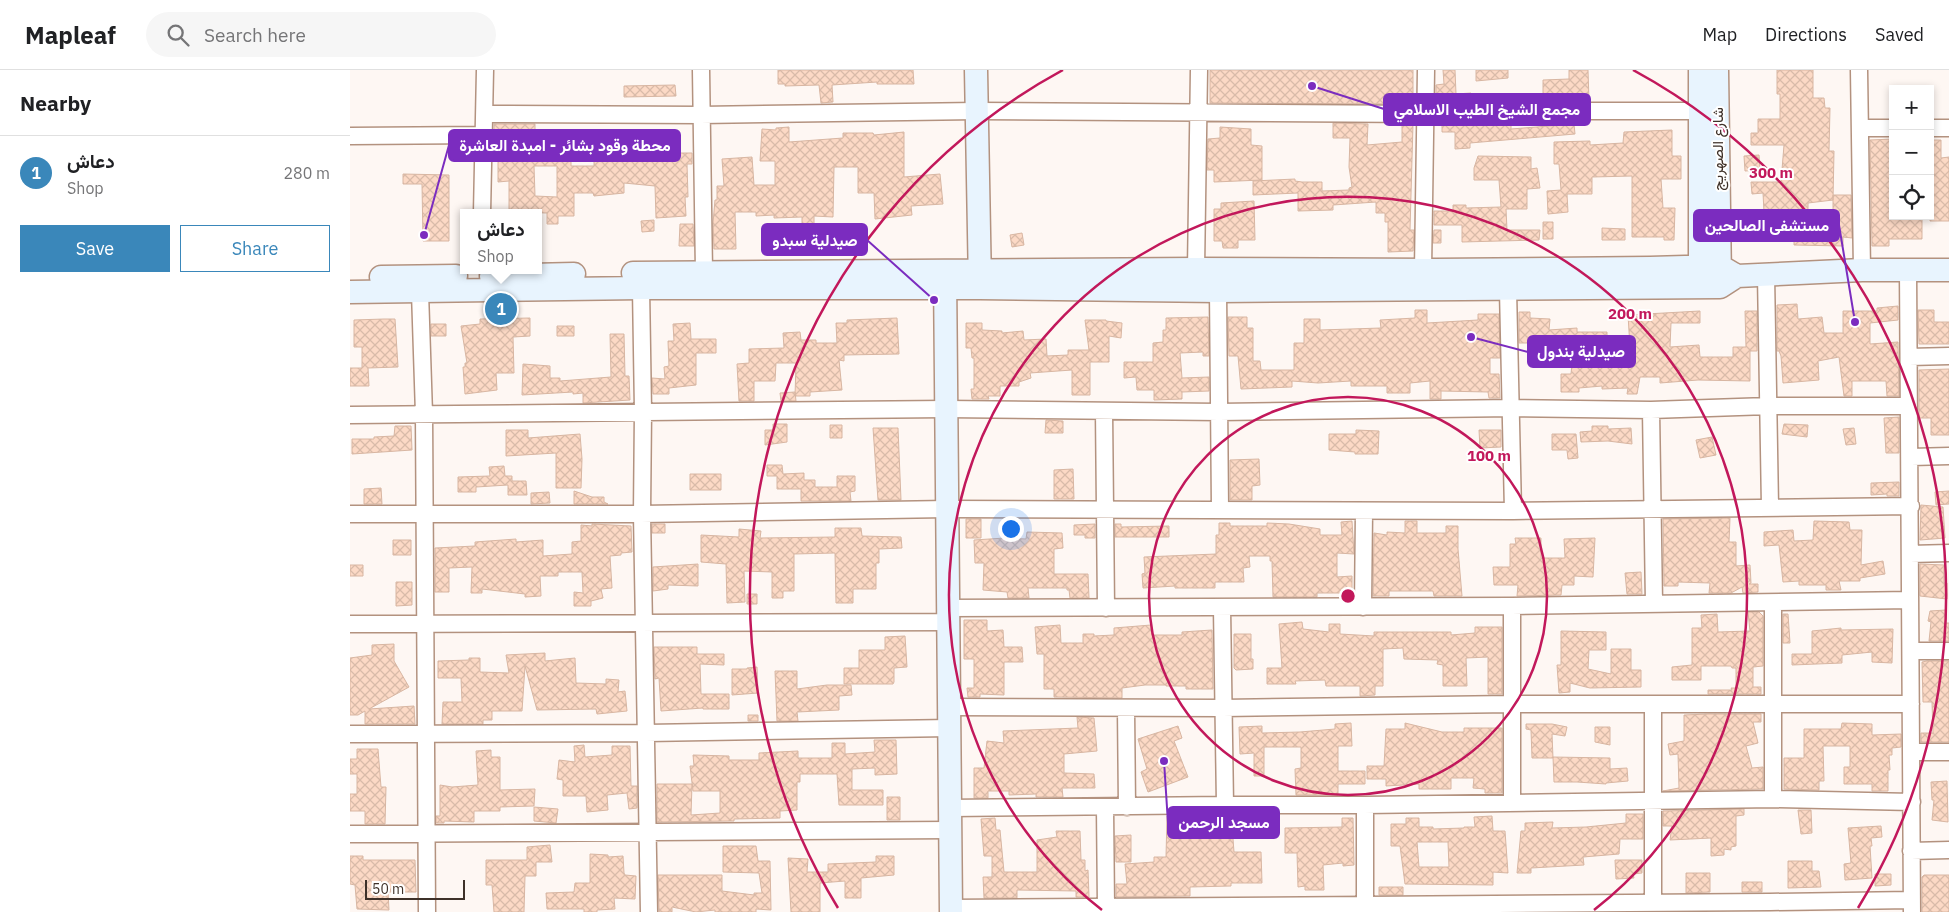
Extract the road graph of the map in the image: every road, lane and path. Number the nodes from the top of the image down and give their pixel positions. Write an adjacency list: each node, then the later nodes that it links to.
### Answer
1 (485, 70): 12 (street)
2 (701, 70): 14 (street)
3 (976, 70): 9 (main road)
4 (1199, 70): 10 (street)
5 (1426, 70): 13 (street)
6 (1700, 70): 11 (main road)
7 (1717, 70): 29 (main road, شارع الصهريج)
8 (1859, 70): 15 (street)
9 (977, 111): 10 (street); 14 (street); 32 (main road)
10 (1197, 112): 13 (street); 22 (street)
11 (1700, 112): 13 (street); 29 (main road)
12 (485, 114): 14 (street); 19 (street)
13 (1425, 114): 23 (street)
14 (701, 115): 27 (street)
15 (1861, 128): 16 (street); 24 (street)
16 (1889, 128)
17 (1934, 128): 18 (street)
18 (1949, 128)
19 (484, 135): 20 (street); 21 (street)
20 (350, 136)
21 (482, 209)
22 (1196, 269): 23 (main road); 32 (main road)
23 (1423, 270): 29 (main road)
24 (1862, 270): 25 (main road); 28 (main road)
25 (1908, 270): 26 (main road); 40 (street)
26 (1949, 270)
27 (704, 272): 31 (main road); 33 (main road)
28 (1766, 275): 29 (main road); 41 (street)
29 (1715, 276): 35 (main road)
30 (350, 277): 31 (main road)
31 (480, 279): 34 (main road); 38 (main road)
32 (980, 279): 33 (main road); 36 (main road)
33 (945, 280): 34 (main road); 44 (main road)
34 (641, 288): 46 (street)
35 (1508, 290): 36 (main road); 43 (street)
36 (1218, 291): 48 (street)
37 (350, 292): 38 (main road)
38 (420, 292): 49 (street)
39 (1949, 356): 40 (street)
40 (1909, 357): 42 (street)
41 (1768, 406): 42 (street); 45 (street); 54 (street)
42 (1909, 406): 52 (street)
43 (1512, 408): 45 (street); 48 (street); 60 (street)
44 (946, 409): 46 (street); 47 (street); 55 (main road)
45 (1651, 410): 58 (street)
46 (644, 411): 49 (street); 63 (street)
47 (1104, 412): 48 (street); 57 (street)
48 (1219, 412): 56 (street)
49 (424, 414): 50 (street); 61 (street)
50 (350, 415)
51 (1949, 456): 52 (street)
52 (1911, 457): 53 (street)
53 (1911, 506): 54 (street); 65 (street)
54 (1770, 507): 58 (street)
55 (947, 508): 57 (street); 63 (street); 73 (main road)
56 (1220, 509): 57 (street); 59 (street)
57 (1104, 510): 71 (street)
58 (1652, 510): 60 (street); 67 (street)
59 (1364, 511): 60 (street); 70 (street)
60 (1513, 511)
61 (424, 513): 62 (street); 63 (street); 75 (street)
62 (350, 514)
63 (642, 514): 76 (street)
64 (1949, 553): 65 (street)
65 (1910, 554): 66 (street)
66 (1910, 600): 68 (street); 77 (street)
67 (1654, 603): 68 (street); 69 (street)
68 (1773, 603): 82 (street)
69 (1512, 606): 70 (street); 79 (street)
70 (1363, 607): 72 (street)
71 (1106, 608): 72 (street); 73 (street)
72 (1222, 608): 83 (street)
73 (947, 615): 76 (street); 85 (main road)
74 (350, 624): 75 (street)
75 (424, 624): 76 (street); 86 (street)
76 (645, 624): 87 (street)
77 (1911, 651): 78 (street); 80 (street)
78 (1949, 652)
79 (1510, 704): 81 (street); 83 (street); 93 (street)
80 (1911, 704): 82 (street); 89 (street)
81 (1654, 705): 82 (street); 92 (street)
82 (1774, 705): 91 (street)
83 (1223, 708): 84 (street); 95 (street)
84 (1126, 709): 85 (street); 97 (street)
85 (949, 718): 87 (street); 99 (main road)
86 (426, 733): 87 (street); 88 (street); 102 (street)
87 (646, 733): 100 (street)
88 (350, 734)
89 (1911, 752): 90 (street); 94 (street)
90 (1949, 752)
91 (1773, 799): 92 (street); 94 (street)
92 (1652, 800): 93 (street); 105 (street)
93 (1512, 802): 96 (street)
94 (1912, 802): 104 (street)
95 (1225, 805): 96 (street); 97 (street)
96 (1365, 805): 106 (street)
97 (1127, 807): 98 (street)
98 (1105, 808): 99 (street); 108 (street)
99 (950, 819): 100 (street); 112 (main road)
100 (648, 833): 102 (street); 114 (street)
101 (350, 834): 102 (street)
102 (426, 834): 113 (street)
103 (1949, 850): 104 (street)
104 (1911, 851): 107 (street)
105 (1653, 902): 109 (street); 110 (street)
106 (1365, 905): 110 (street); 111 (street)
107 (1912, 906): 109 (street)
108 (1106, 907): 111 (street); 112 (street)
109 (1770, 907)
110 (1516, 908)
111 (1225, 909)
112 (951, 910)
113 (427, 912)
114 (649, 912)

